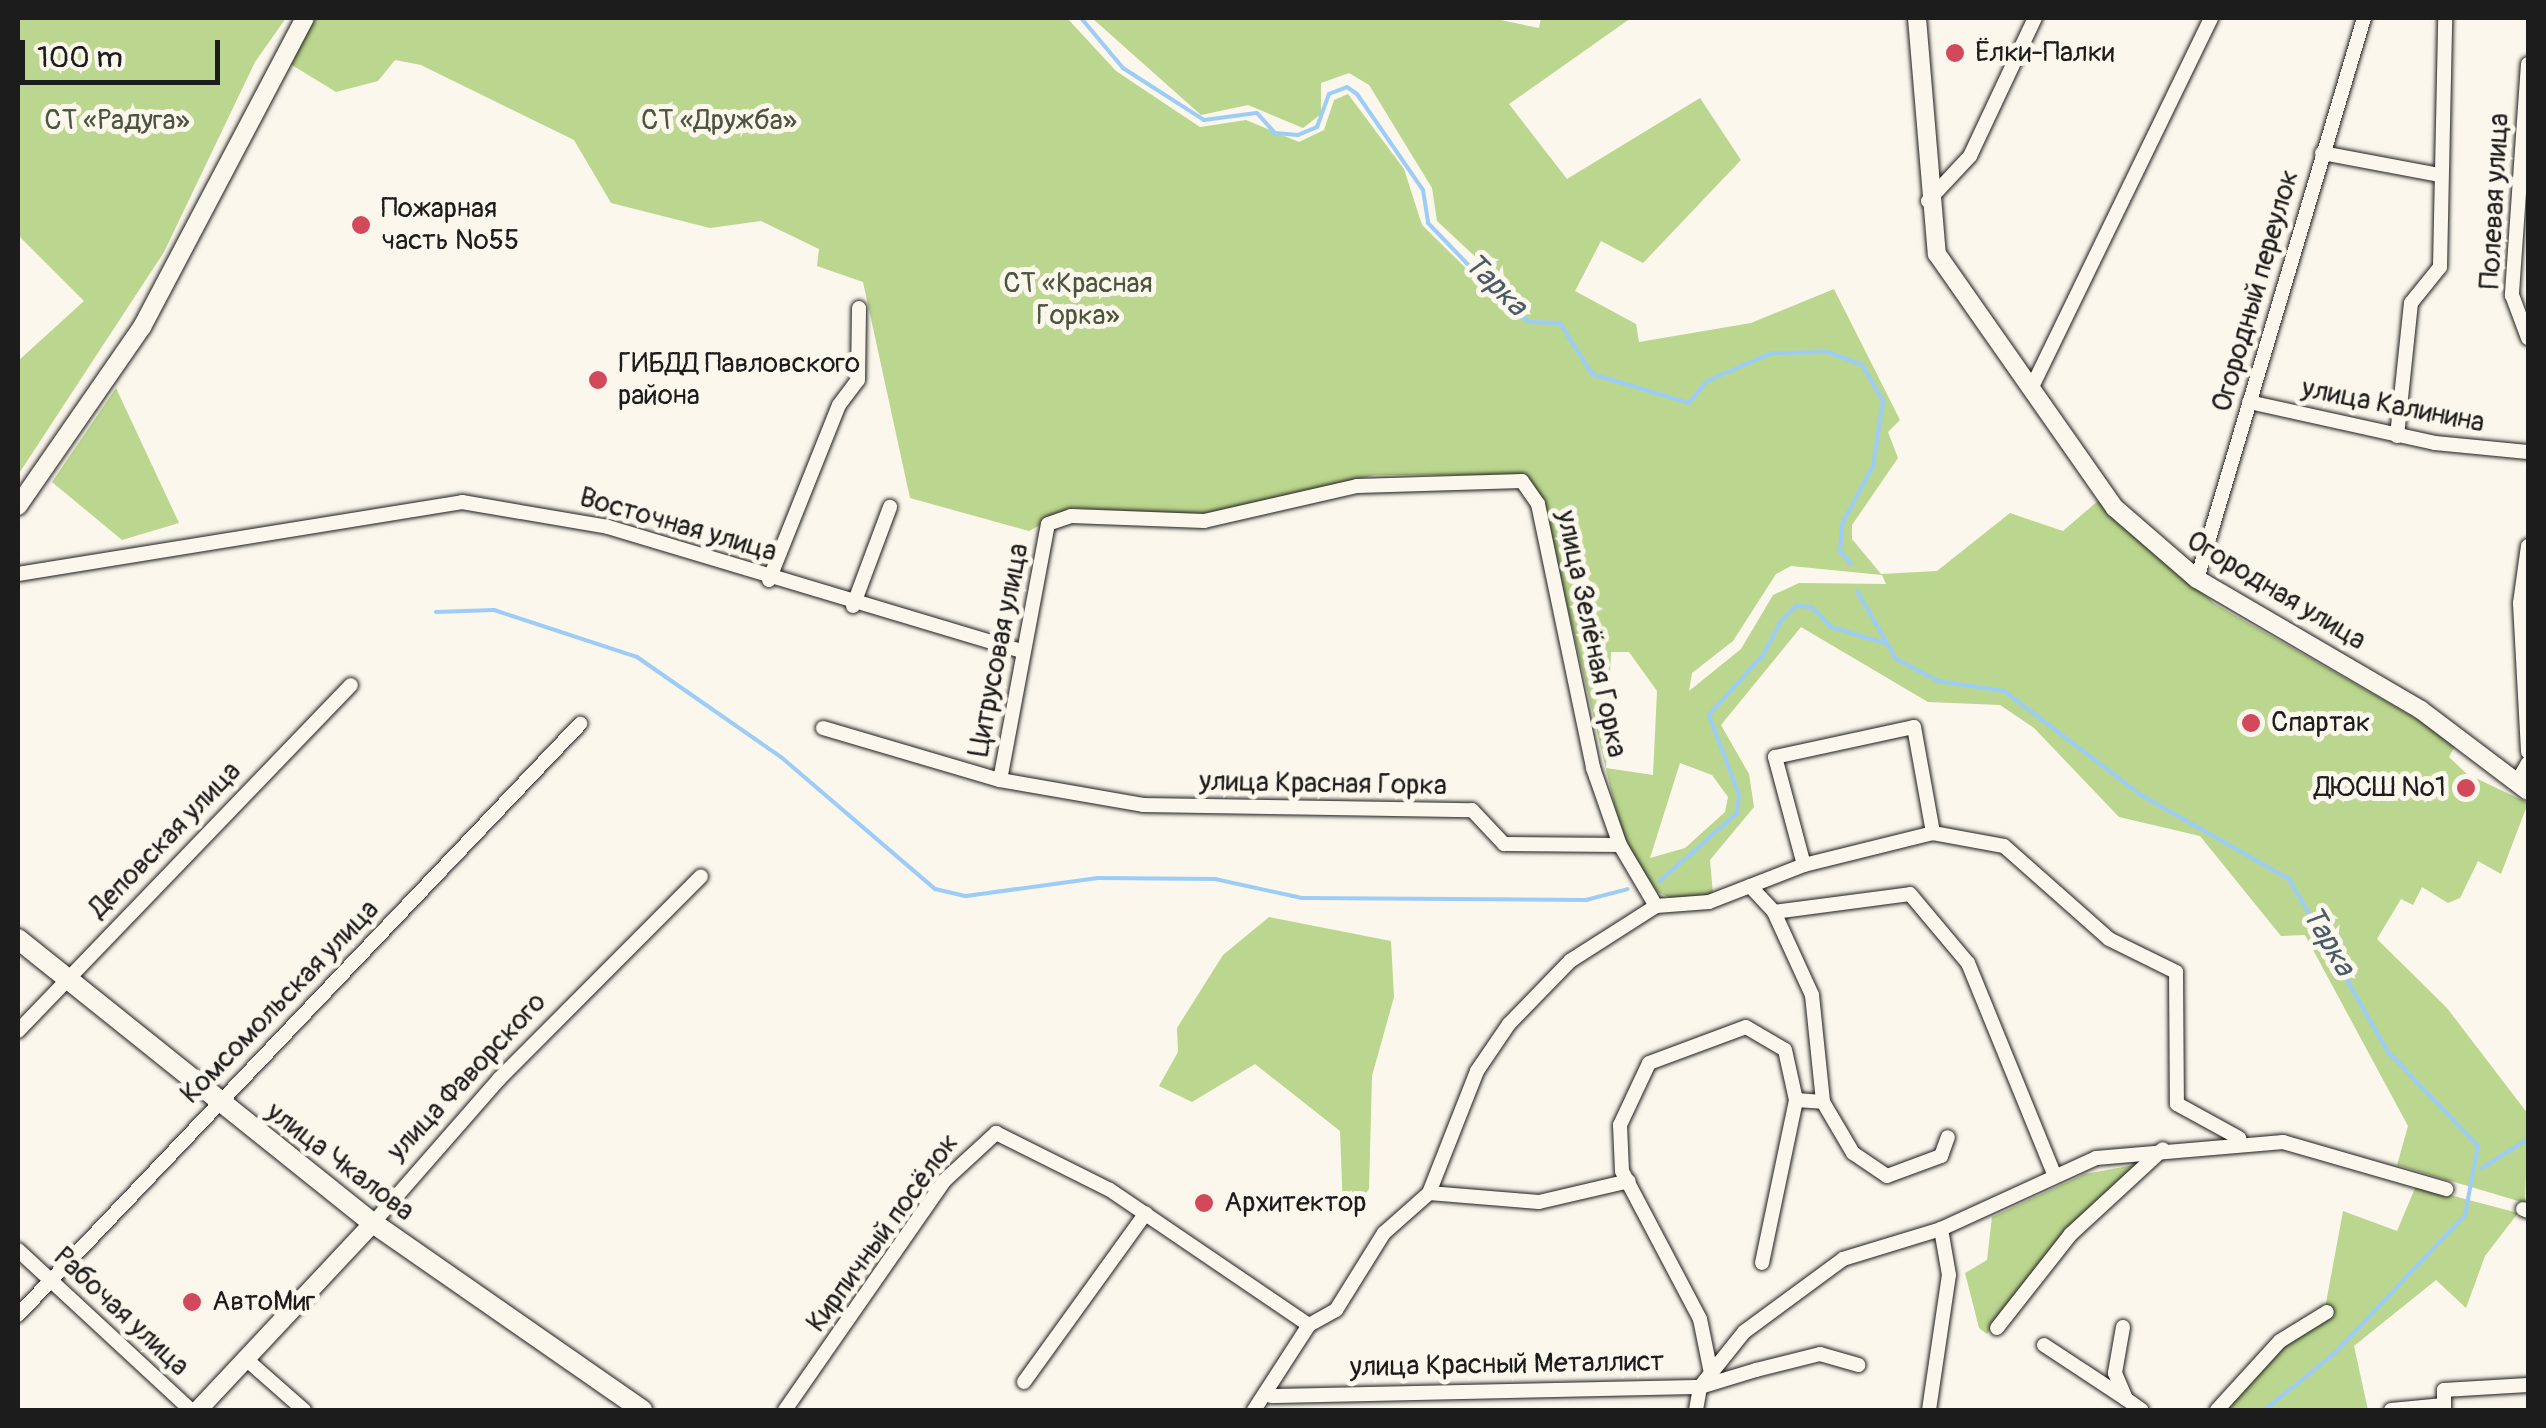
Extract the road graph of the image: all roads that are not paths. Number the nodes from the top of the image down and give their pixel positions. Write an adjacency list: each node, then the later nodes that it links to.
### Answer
1 (306, 18): 19 (street)
2 (1917, 18): 10 (street, Огородная улица)
3 (2036, 18): 10 (street)
4 (2211, 18): 14 (street)
5 (2364, 18): 8 (street, Огородный переулок)
6 (2445, 18): 9 (street)
7 (2528, 64): 12 (street, Полевая улица)
8 (2322, 152): 9 (street); 15 (street, Огородный переулок)
9 (2440, 175): 16 (street)
10 (1928, 201): 14 (street, Огородная улица)
11 (859, 308): 24 (street)
12 (2524, 320): 13 (street, Полевая улица)
13 (2528, 338)
14 (2032, 387): 23 (street, Огородная улица)
15 (2249, 402): 16 (street, улица Калинина); 23 (street, Огородный переулок)
16 (2397, 436): 17 (street, улица Калинина)
17 (2528, 452)
18 (1357, 486): 26 (street, Цитрусовая улица); 35 (street, улица Зелёная Горка)
19 (18, 506)
20 (890, 508): 25 (street)
21 (2528, 546): 30 (street)
22 (18, 574): 24 (street, Восточная улица)
23 (2197, 579): 33 (street, Огородная улица)
24 (769, 580): 25 (street, Восточная улица)
25 (853, 606): 26 (street, Восточная улица)
26 (1022, 651): 32 (street, Цитрусовая улица)
27 (351, 685): 42 (street, Деповская улица)
28 (580, 724): 46 (street, Комсомольская улица)
29 (823, 728): 32 (street, Цитрусовая улица)
30 (2528, 752)
31 (2528, 763): 33 (street)
32 (1000, 780): 35 (street, улица Красная Горка)
33 (2523, 786)
34 (1933, 833): 36 (street); 36 (street); 48 (street)
35 (1620, 845): 39 (street)
36 (1804, 865): 38 (street)
37 (701, 876): 55 (street, улица Фаворского)
38 (1750, 886): 39 (street); 40 (street)
39 (1656, 906): 53 (street)
40 (1774, 912): 45 (street); 50 (street)
41 (18, 939): 42 (main road, улица Чкалова)
42 (65, 978): 43 (street, Деповская улица); 46 (main road, улица Чкалова)
43 (18, 1031)
44 (1796, 1100): 45 (street); 51 (street); 58 (street)
45 (1823, 1102): 47 (street)
46 (218, 1104): 55 (main road, улица Чкалова); 59 (street, Комсомольская улица)
47 (1948, 1137)
48 (2244, 1140): 49 (street, улица Красный Металлист); 52 (street, улица Красный Металлист)
49 (2164, 1148): 50 (street, улица Красный Металлист); 64 (street)
50 (2054, 1174): 56 (street, улица Красный Металлист)
51 (1629, 1181): 53 (street); 68 (street)
52 (2446, 1189)
53 (1428, 1193): 62 (street)
54 (1146, 1213): 62 (street, Кирпичный посёлок); 69 (street); 78 (street, Кирпичный посёлок)
55 (374, 1223): 66 (street, улица Фаворского); 77 (main road, улица Чкалова)
56 (1941, 1228): 68 (street, улица Красный Металлист); 81 (street)
57 (18, 1250): 59 (street, Рабочая улица)
58 (1762, 1263)
59 (51, 1279): 61 (street, Комсомольская улица); 75 (street, Рабочая улица)
60 (2326, 1312): 83 (street)
61 (18, 1315)
62 (1309, 1325): 72 (street)
63 (2123, 1327): 73 (street)
64 (1997, 1328)
65 (2044, 1345): 73 (street)
66 (246, 1360): 75 (street, улица Фаворского); 76 (street)
67 (1858, 1366): 71 (street)
68 (1711, 1373): 71 (street, улица Красный Металлист)
69 (1024, 1382)
70 (2528, 1384): 74 (street)
71 (1700, 1386): 72 (street, улица Красный Металлист); 80 (street)
72 (1271, 1396): 79 (street)
73 (2126, 1399): 82 (street)
74 (2444, 1402): 84 (street)
75 (194, 1410)
76 (304, 1410)
77 (642, 1410)
78 (785, 1410)
79 (1254, 1410)
80 (1696, 1410)
81 (1929, 1410)
82 (2142, 1410)
83 (2218, 1410)
84 (2391, 1410)

